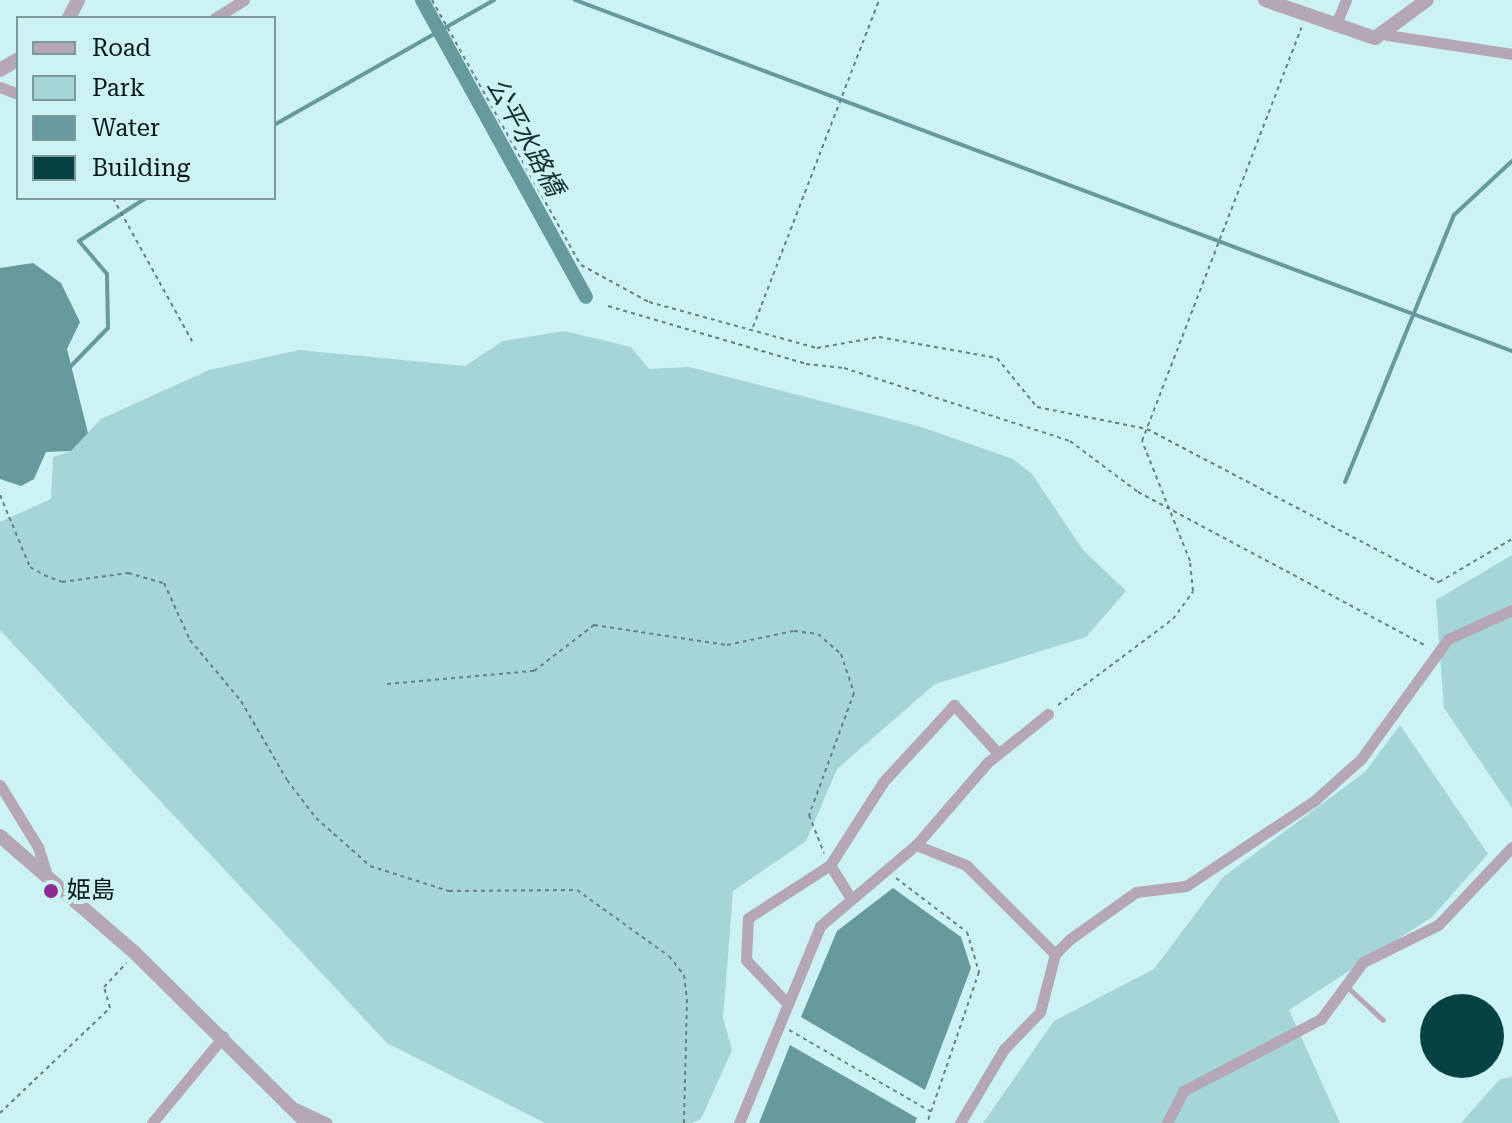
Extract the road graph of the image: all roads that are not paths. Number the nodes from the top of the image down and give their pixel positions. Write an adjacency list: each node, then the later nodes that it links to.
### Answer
1 (244, 0): 5 (street)
2 (1265, 0): 6 (street)
3 (1346, 0): 6 (street)
4 (1427, 0): 7 (street)
5 (218, 16)
6 (1335, 26): 7 (street)
7 (1387, 35): 8 (street)
8 (1512, 54)
9 (1512, 610): 19 (street)
10 (1048, 714): 11 (street)
11 (998, 753): 14 (street); 16 (street)
12 (0, 785): 17 (street)
13 (0, 836): 17 (street)
14 (916, 845): 18 (street); 19 (street)
15 (1512, 847): 20 (street)
16 (830, 865): 18 (street); 21 (street)
17 (47, 875): 23 (street)
18 (851, 899): 21 (street)
19 (1055, 954): 29 (street)
20 (1346, 986): 22 (lane); 30 (street)
21 (787, 1003): 28 (street)
22 (1383, 1020)
23 (223, 1037): 24 (street); 25 (street)
24 (290, 1105): 26 (street); 27 (street)
25 (152, 1123)
26 (307, 1123)
27 (327, 1123)
28 (739, 1123)
29 (960, 1123)
30 (1167, 1123)

